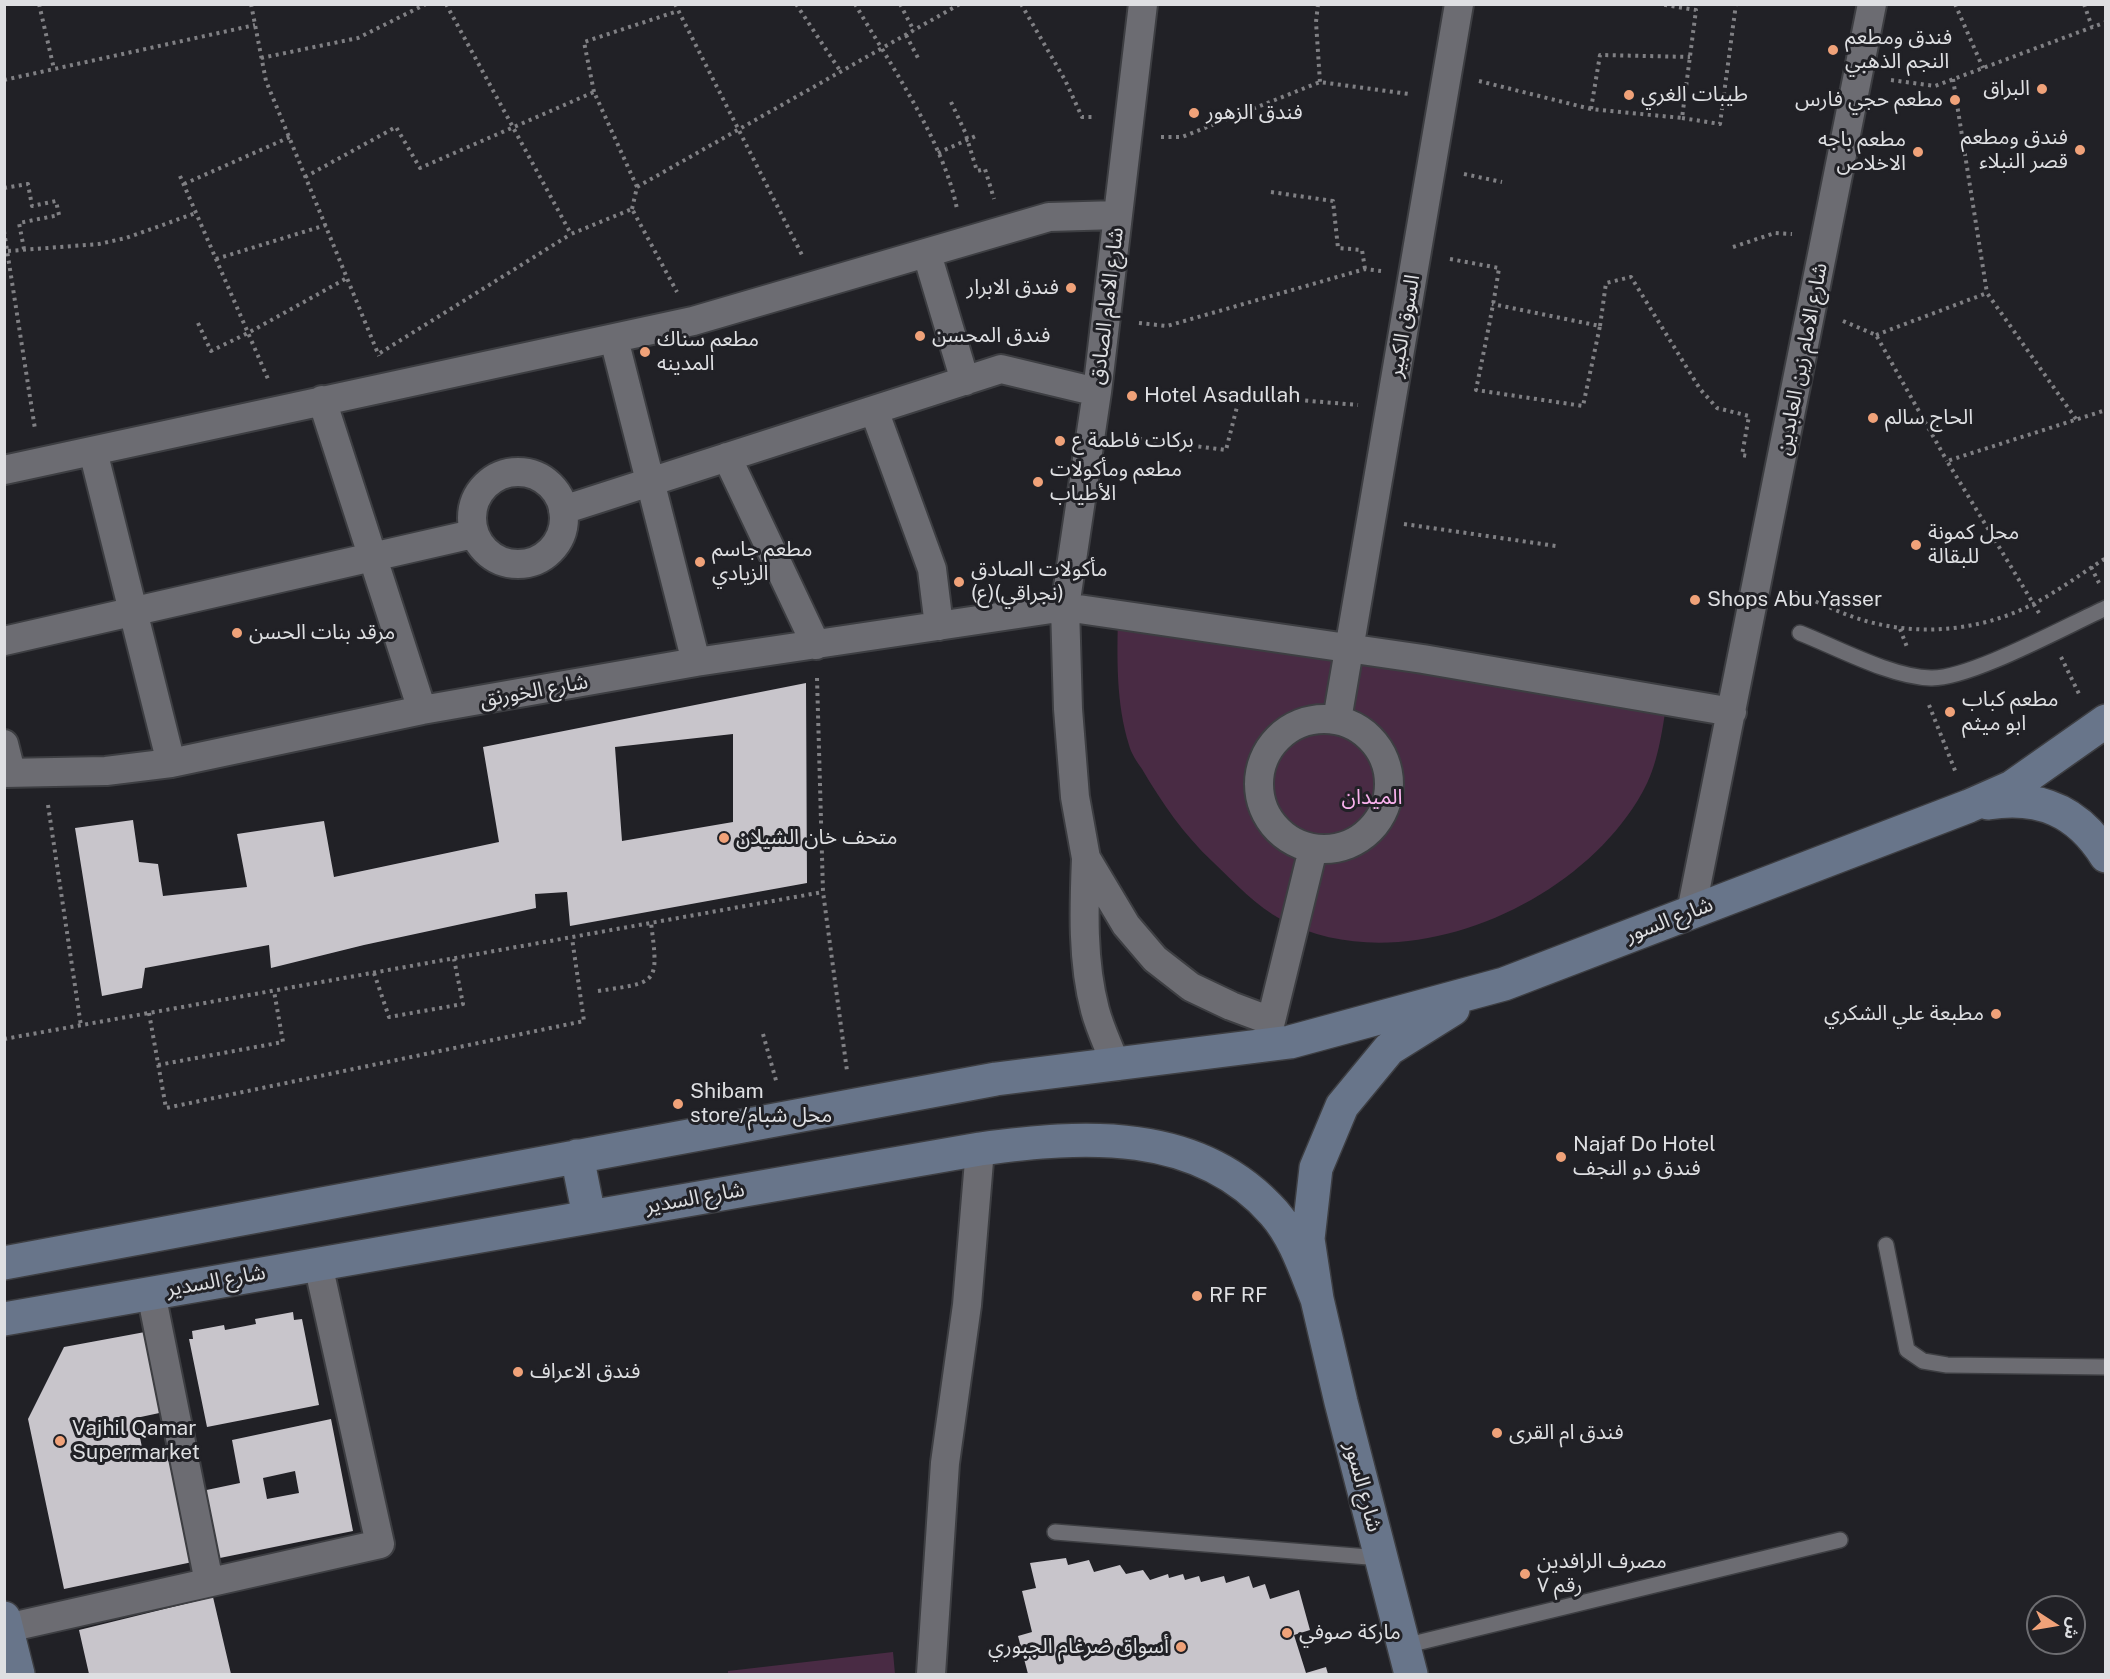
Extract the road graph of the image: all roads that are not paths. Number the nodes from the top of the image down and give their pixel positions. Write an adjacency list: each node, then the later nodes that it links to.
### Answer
1 (1143, 4): 4 (street, شارع الامام الصادق)
2 (1459, 4): 25 (street, السوق الكبير)
3 (1872, 4): 28 (street, شارع الامام زين العابدين)
4 (1118, 215): 5 (street); 8 (street, شارع الامام الصادق)
5 (927, 254): 6 (street); 7 (street)
6 (614, 339): 9 (street); 14 (street)
7 (965, 381): 8 (street); 10 (street)
8 (1097, 392): 18 (street, شارع الامام الصادق)
9 (322, 400): 11 (street); 17 (street)
10 (874, 410): 12 (street); 21 (street)
11 (93, 451): 13 (street); 20 (street)
12 (728, 457): 14 (street); 24 (street)
13 (4, 470)
14 (652, 482): 15 (street); 26 (street)
15 (563, 510): 16 (street); 16 (street)
16 (473, 534): 17 (street)
17 (370, 558): 20 (street); 27 (street)
18 (1065, 607): 21 (street, شارع الخورنق); 25 (street, شارع الخورنق); 37 (street, شارع الامام الصادق)
19 (2106, 608): 22 (lane)
20 (134, 611): 23 (street); 32 (street)
21 (939, 626): 24 (street, شارع الخورنق)
22 (1800, 633)
23 (4, 641)
24 (816, 645): 26 (street, شارع الخورنق)
25 (1349, 648): 28 (street, شارع الخورنق); 29 (street, السوق الكبير)
26 (696, 662): 27 (street, شارع الخورنق)
27 (422, 710): 32 (street, شارع الخورنق)
28 (1732, 712): 38 (street, شارع الامام زين العابدين)
29 (1337, 720): 35 (street); 35 (street)
30 (2101, 725): 34 (main road, شارع السور)
31 (4, 744): 33 (street)
32 (171, 763): 33 (street, شارع الخورنق)
33 (8, 773)
34 (1969, 806): 36 (main road); 38 (main road, شارع السور)
35 (1314, 849): 37 (street)
36 (2106, 856)
37 (1086, 858): 40 (street)
38 (1691, 912): 39 (main road, شارع السور)
39 (1504, 984): 40 (main road, شارع السور); 48 (main road)
40 (1116, 1066): 42 (main road)
41 (980, 1149): 43 (main road, شارع السدير); 48 (main road, شارع السدير); 58 (street)
42 (577, 1156): 43 (main road); 45 (main road)
43 (589, 1216): 46 (main road, شارع السدير)
44 (1886, 1245): 50 (lane)
45 (4, 1263)
46 (318, 1264): 47 (main road, شارع السدير); 54 (street)
47 (151, 1293): 49 (main road, شارع السدير); 54 (street)
48 (1317, 1299): 53 (main road, شارع السور)
49 (4, 1319)
50 (2106, 1366)
51 (1055, 1532): 53 (lane)
52 (1840, 1540): 56 (lane)
53 (1381, 1558): 56 (main road, شارع السور)
54 (209, 1582): 55 (street)
55 (6, 1623): 57 (main road)
56 (1407, 1660)
57 (18, 1674)
58 (931, 1674)

